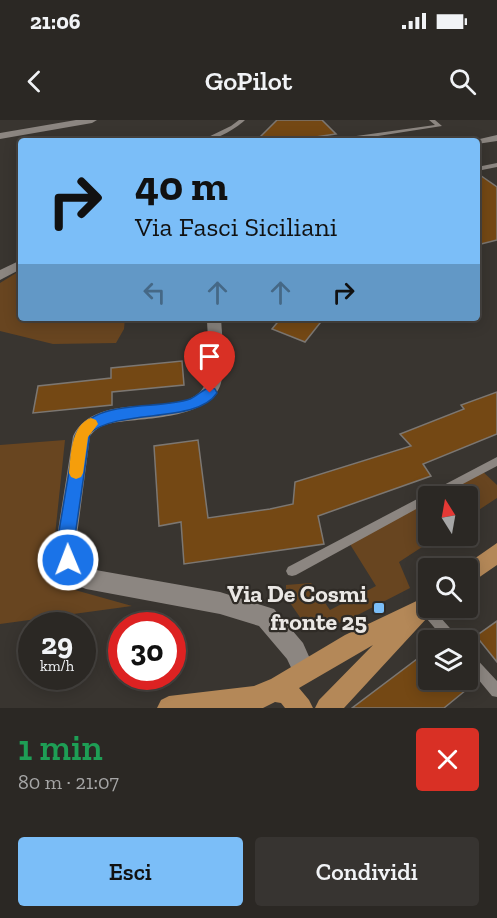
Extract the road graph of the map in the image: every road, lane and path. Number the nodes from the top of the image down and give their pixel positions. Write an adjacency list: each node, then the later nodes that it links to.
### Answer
1 (92, 120): 4 (street)
2 (242, 120): 5 (lane)
3 (432, 120): 6 (lane)
4 (0, 136)
5 (209, 138)
6 (356, 138)
7 (497, 138): 8 (street)
8 (480, 140)
9 (497, 165): 10 (lane)
10 (480, 168)
11 (18, 266): 12 (street)
12 (0, 276)
13 (214, 321): 25 (street)
14 (497, 461): 15 (lane)
15 (450, 486)
16 (418, 503): 19 (lane)
17 (497, 553): 18 (main road)
18 (478, 567)
19 (292, 571)
20 (418, 610): 25 (main road)
21 (418, 615): 30 (main road)
22 (436, 618): 23 (lane)
23 (445, 630)
24 (478, 669): 26 (lane)
25 (304, 670): 27 (main road)
26 (497, 691)
27 (260, 698): 28 (main road); 29 (main road)
28 (169, 708)
29 (301, 708)
30 (327, 708)

